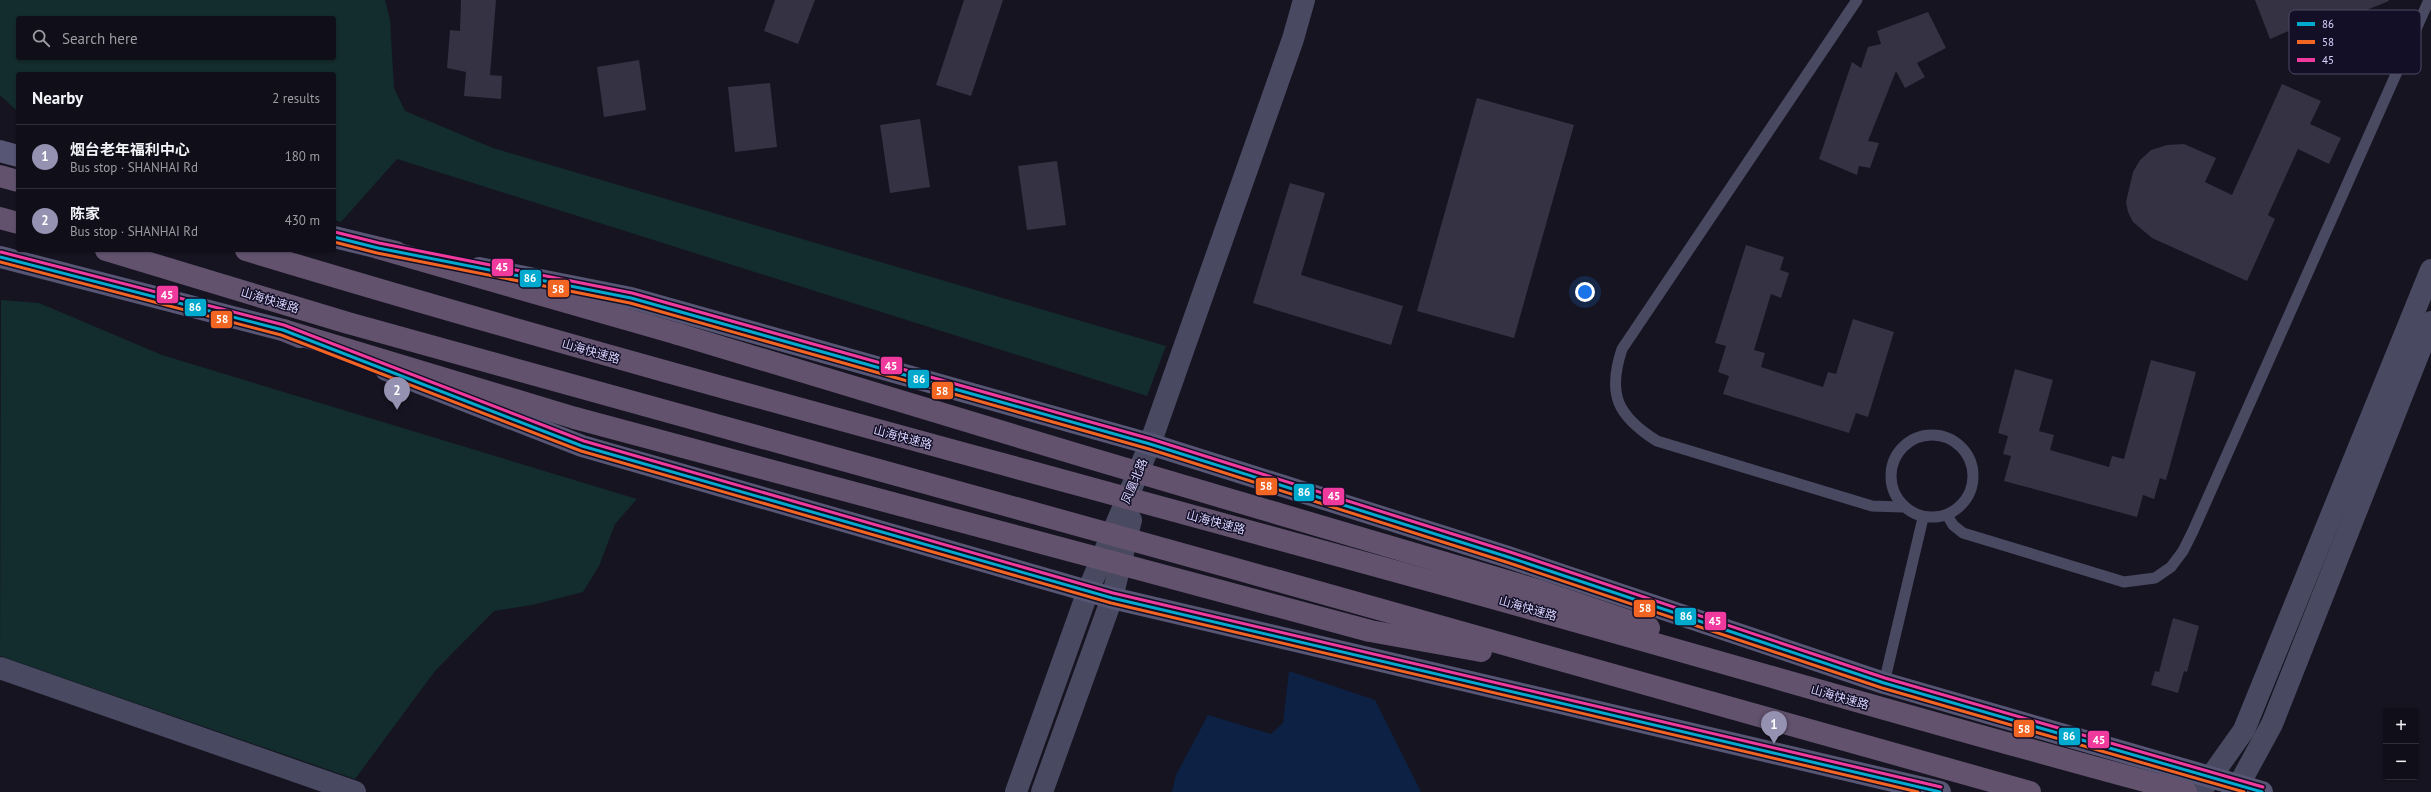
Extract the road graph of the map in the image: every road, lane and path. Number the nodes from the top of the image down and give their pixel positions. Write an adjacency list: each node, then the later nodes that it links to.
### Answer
1 (1304, 0): 9 (street)
2 (1318, 0): 9 (street)
3 (1857, 0): 23 (lane)
4 (2429, 0): 5 (lane)
5 (2421, 18)
6 (2396, 74): 24 (lane)
7 (0, 151): 8 (main road)
8 (16, 155)
9 (1251, 159): 22 (street)
10 (0, 176): 11 (highway)
11 (16, 180)
12 (0, 218): 13 (highway)
13 (16, 222)
14 (336, 238): 15 (main road)
15 (378, 248): 22 (main road); 31 (highway, bridge)
16 (113, 252): 29 (highway, 山海快速路, bridge)
17 (253, 252): 31 (highway, 山海快速路, bridge)
18 (0, 257): 21 (main road)
19 (2431, 270): 32 (street)
20 (2431, 322): 33 (street)
21 (283, 330): 26 (main road); 29 (highway, bridge)
22 (1150, 444): 26 (street, 凤凰北路); 27 (street, 凤凰北路); 30 (main road)
23 (1902, 507): 24 (lane); 25 (lane)
24 (1947, 516): 25 (lane)
25 (1923, 518): 30 (lane)
26 (1088, 591): 27 (main road); 35 (street, 凤凰北路)
27 (1112, 598): 36 (street, 凤凰北路); 37 (main road)
28 (0, 668): 34 (street)
29 (1609, 674): 38 (highway, 山海快速路, bridge)
30 (1884, 682): 32 (main road)
31 (1903, 716): 39 (highway, 山海快速路, bridge)
32 (2205, 785): 33 (main road)
33 (2237, 789): 40 (main road)
34 (355, 792)
35 (1016, 792)
36 (1042, 792)
37 (1940, 792)
38 (2030, 792)
39 (2186, 792)
40 (2262, 792)

